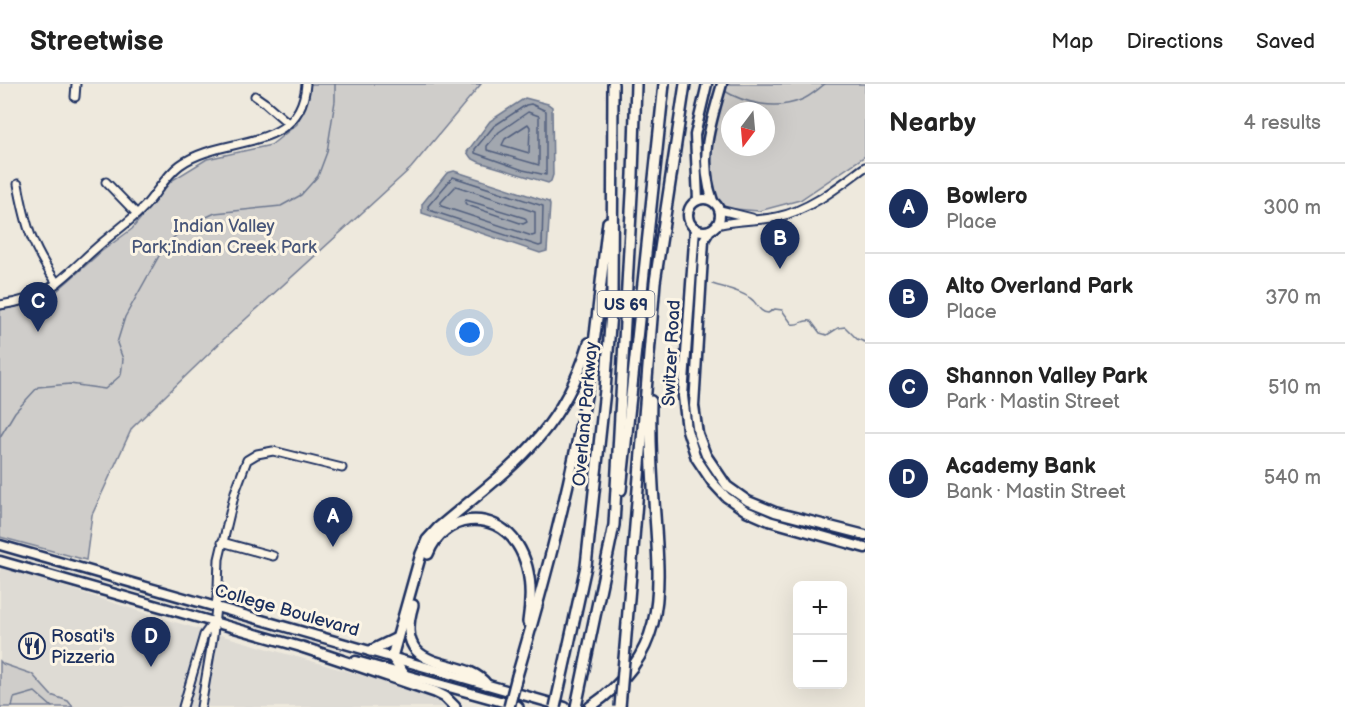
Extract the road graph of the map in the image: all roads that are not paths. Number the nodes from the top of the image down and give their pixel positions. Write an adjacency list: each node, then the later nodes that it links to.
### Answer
1 (76, 84): 10 (street)
2 (306, 84): 11 (street)
3 (613, 84): 13 (highway, Overland Parkway / US 69)
4 (636, 84): 31 (highway, Overland Parkway / US 69)
5 (664, 84): 31 (highway)
6 (685, 84): 28 (highway)
7 (707, 84): 16 (main road, Switzer Road)
8 (722, 84): 17 (main road)
9 (255, 96): 11 (street)
10 (75, 97)
11 (288, 123): 19 (street)
12 (865, 167): 20 (street)
13 (614, 178): 25 (highway); 48 (highway, Overland Parkway / US 69, bridge)
14 (106, 182): 19 (street)
15 (18, 184): 23 (street)
16 (698, 200): 17 (main road); 21 (main road, Switzer Road)
17 (713, 201): 18 (main road)
18 (720, 210): 20 (street); 22 (main road, Switzer Road)
19 (137, 214): 23 (street)
20 (757, 220): 22 (street)
21 (695, 228): 22 (main road); 26 (main road, Switzer Road)
22 (713, 228): 27 (main road, Switzer Road)
23 (57, 284): 24 (street)
24 (0, 305)
25 (596, 323): 40 (highway); 44 (highway)
26 (686, 349): 27 (main road); 30 (main road, Switzer Road)
27 (696, 350): 30 (main road, Switzer Road)
28 (647, 384): 47 (highway); 55 (highway, bridge)
29 (342, 468): 33 (street)
30 (716, 479): 32 (main road, Switzer Road); 35 (main road, Switzer Road)
31 (614, 525): 53 (highway, Overland Parkway / US 69)
32 (862, 534): 35 (main road)
33 (222, 542): 36 (street); 38 (street)
34 (0, 545): 38 (main road, College Boulevard)
35 (861, 547)
36 (273, 556)
37 (0, 561): 39 (main road, College Boulevard)
38 (216, 606): 39 (street); 42 (main road, College Boulevard)
39 (213, 622): 41 (main road, College Boulevard); 49 (street); 50 (street)
40 (397, 638): 42 (highway); 43 (highway)
41 (302, 647): 45 (main road, College Boulevard); 51 (highway)
42 (370, 651): 43 (main road, College Boulevard)
43 (392, 657): 45 (highway); 46 (main road, College Boulevard)
44 (523, 657): 46 (highway); 52 (highway, bridge)
45 (404, 674): 52 (main road, College Boulevard)
46 (486, 684): 48 (main road, College Boulevard)
47 (608, 694): 54 (highway); 55 (highway)
48 (559, 706)
49 (183, 707)
50 (201, 707)
51 (455, 707)
52 (516, 707)
53 (576, 707)
54 (590, 707)
55 (618, 707)

